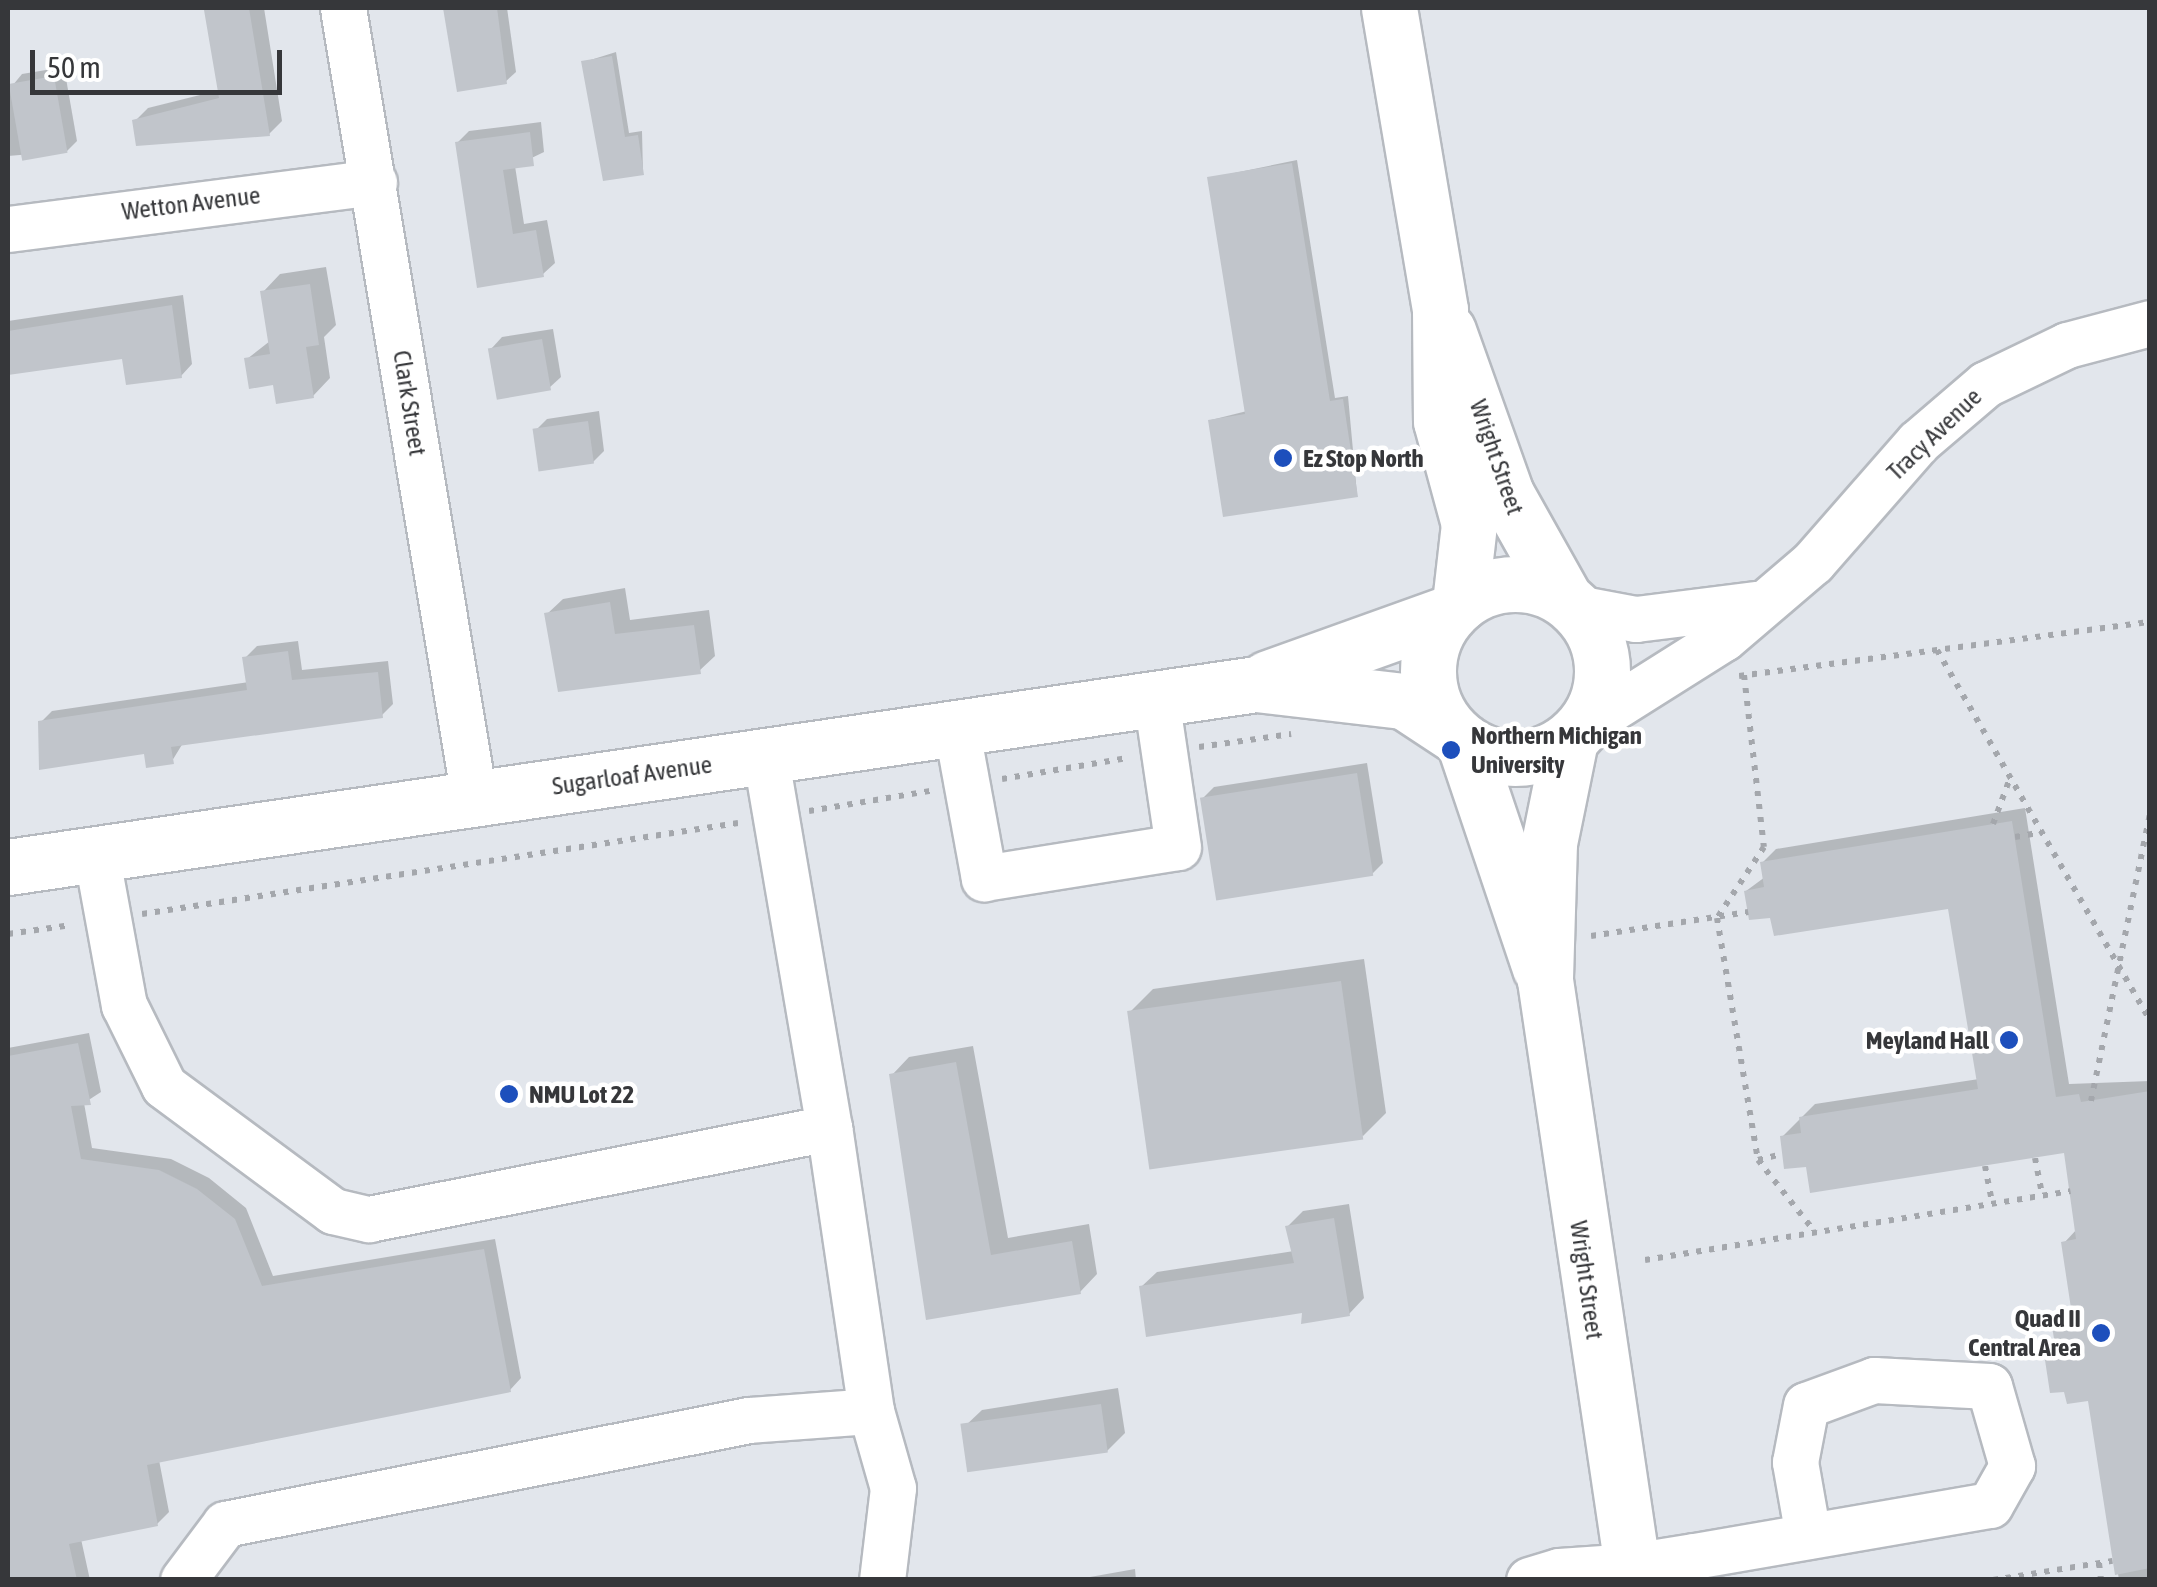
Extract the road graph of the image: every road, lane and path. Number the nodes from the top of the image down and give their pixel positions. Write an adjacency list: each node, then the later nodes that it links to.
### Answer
1 (343, 8): 3 (street, Clark Street)
2 (1389, 8): 5 (main road, Wright Street)
3 (374, 182): 4 (street, Wetton Avenue); 24 (street, Clark Street)
4 (8, 229)
5 (1440, 310): 7 (main road, Wright Street); 9 (main road, Wright Street)
6 (2150, 323): 8 (street, Tracy Avenue)
7 (1571, 604): 8 (street); 9 (main road); 18 (main road)
8 (1758, 604): 18 (street, Tracy Avenue)
9 (1455, 608): 14 (main road, Sugarloaf Avenue); 19 (main road)
10 (2150, 622): 11 (path)
11 (1938, 650): 12 (path); 22 (path)
12 (1744, 675): 13 (path); 33 (path)
13 (1730, 678)
14 (1256, 684): 15 (main road, Sugarloaf Avenue); 19 (main road, Sugarloaf Avenue)
15 (1156, 698): 16 (main road, Sugarloaf Avenue); 20 (street)
16 (956, 726): 21 (main road, Sugarloaf Avenue); 23 (street)
17 (1298, 733): 20 (path)
18 (1577, 733): 19 (main road); 38 (main road, Wright Street)
19 (1459, 738): 38 (main road, Wright Street)
20 (1165, 752): 23 (path); 23 (street)
21 (765, 755): 24 (main road, Sugarloaf Avenue); 26 (street)
22 (2010, 777): 27 (path); 28 (path)
23 (967, 784): 26 (path)
24 (474, 798): 30 (main road, Sugarloaf Avenue)
25 (2150, 814): 37 (path)
26 (775, 817): 34 (path); 41 (street)
27 (1994, 824)
28 (2042, 832): 29 (path); 37 (path)
29 (2015, 837)
30 (96, 853): 31 (main road, Sugarloaf Avenue); 34 (street)
31 (8, 867)
32 (1748, 912): 33 (path)
33 (1717, 918): 36 (path); 44 (path)
34 (108, 919): 35 (path); 41 (street)
35 (8, 934)
36 (1591, 936)
37 (2118, 966): 39 (path); 40 (path)
38 (1544, 980): 55 (main road, Wright Street)
39 (2150, 1020)
40 (2091, 1101)
41 (829, 1128): 51 (street)
42 (1782, 1154): 44 (path)
43 (2035, 1158): 47 (path)
44 (1758, 1160): 49 (path)
45 (1984, 1166): 48 (path)
46 (2070, 1191): 47 (path)
47 (2042, 1195): 48 (path)
48 (1992, 1204): 49 (path)
49 (1816, 1232): 50 (path)
50 (1645, 1260)
51 (872, 1411): 57 (street); 58 (street)
52 (1808, 1536): 52 (street); 55 (street)
53 (2112, 1561): 54 (path)
54 (2099, 1564): 56 (path); 61 (path)
55 (1633, 1572): 59 (street)
56 (2049, 1575): 60 (path)
57 (183, 1580)
58 (882, 1580)
59 (1529, 1580)
60 (1993, 1580)
61 (2101, 1580)

